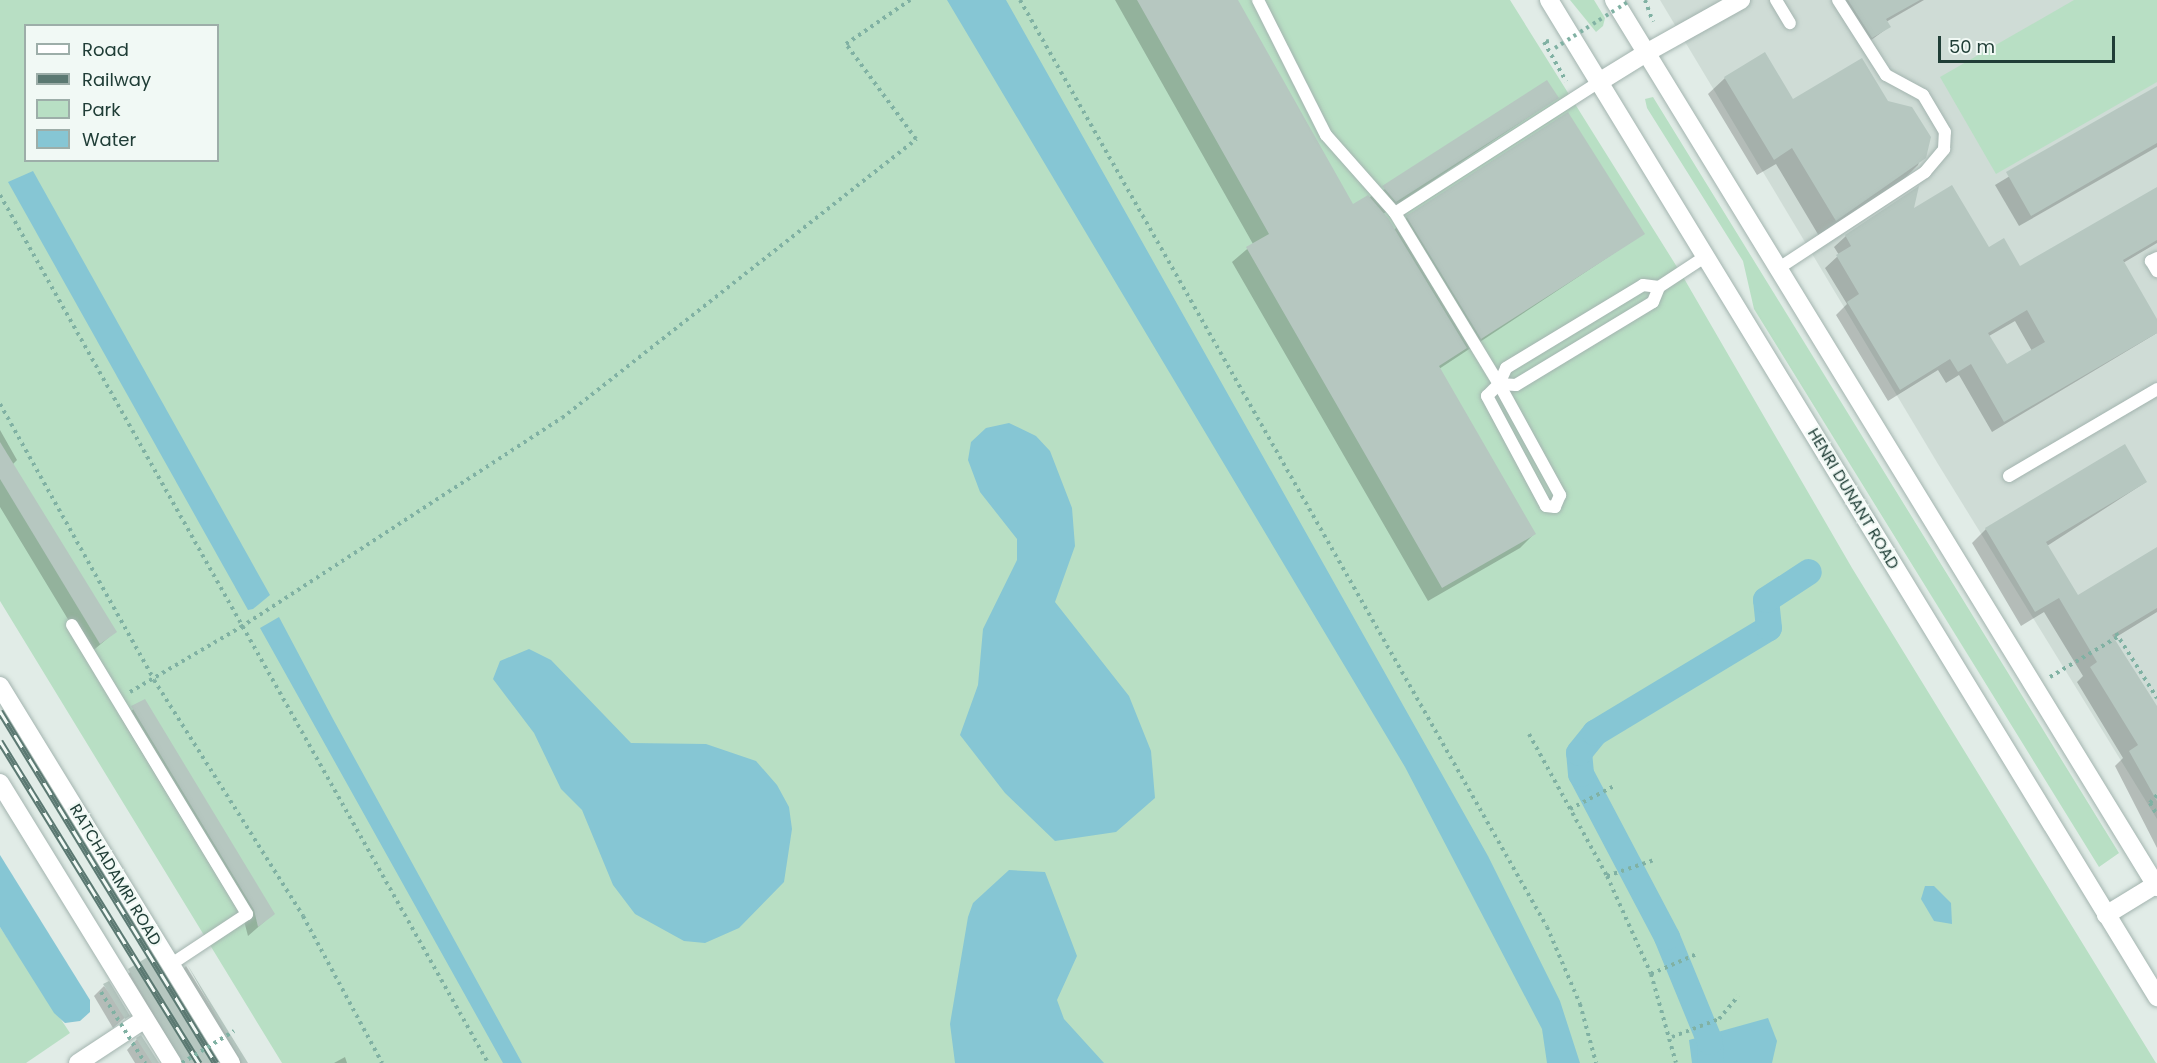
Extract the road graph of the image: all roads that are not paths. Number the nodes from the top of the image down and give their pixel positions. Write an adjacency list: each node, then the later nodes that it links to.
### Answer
1 (1258, 0): 10 (lane)
2 (1549, 0): 9 (main road, HENRI DUNANT ROAD)
3 (1614, 0): 8 (main road)
4 (1741, 0): 8 (main road)
5 (1776, 0): 7 (lane)
6 (1838, 0): 13 (lane)
7 (1790, 23)
8 (1646, 53): 9 (main road); 13 (main road)
9 (1599, 82): 10 (lane); 11 (main road, HENRI DUNANT ROAD)
10 (1395, 213): 16 (lane)
11 (1706, 256): 15 (lane); 23 (main road, HENRI DUNANT ROAD)
12 (2157, 258): 14 (lane)
13 (1779, 268): 22 (main road)
14 (2157, 271)
15 (1659, 286): 16 (lane); 16 (lane)
16 (1499, 384): 16 (lane)
17 (2157, 389): 18 (lane)
18 (2009, 476)
19 (72, 625): 24 (lane)
20 (0, 686): 24 (main road, RATCHADAMRI ROAD)
21 (0, 783): 26 (main road)
22 (2156, 886): 23 (main road)
23 (2106, 915): 25 (main road, HENRI DUNANT ROAD)
24 (170, 965): 29 (main road, RATCHADAMRI ROAD)
25 (2157, 997)
26 (145, 1019): 27 (main road); 28 (main road)
27 (78, 1063)
28 (172, 1063)
29 (231, 1063)

